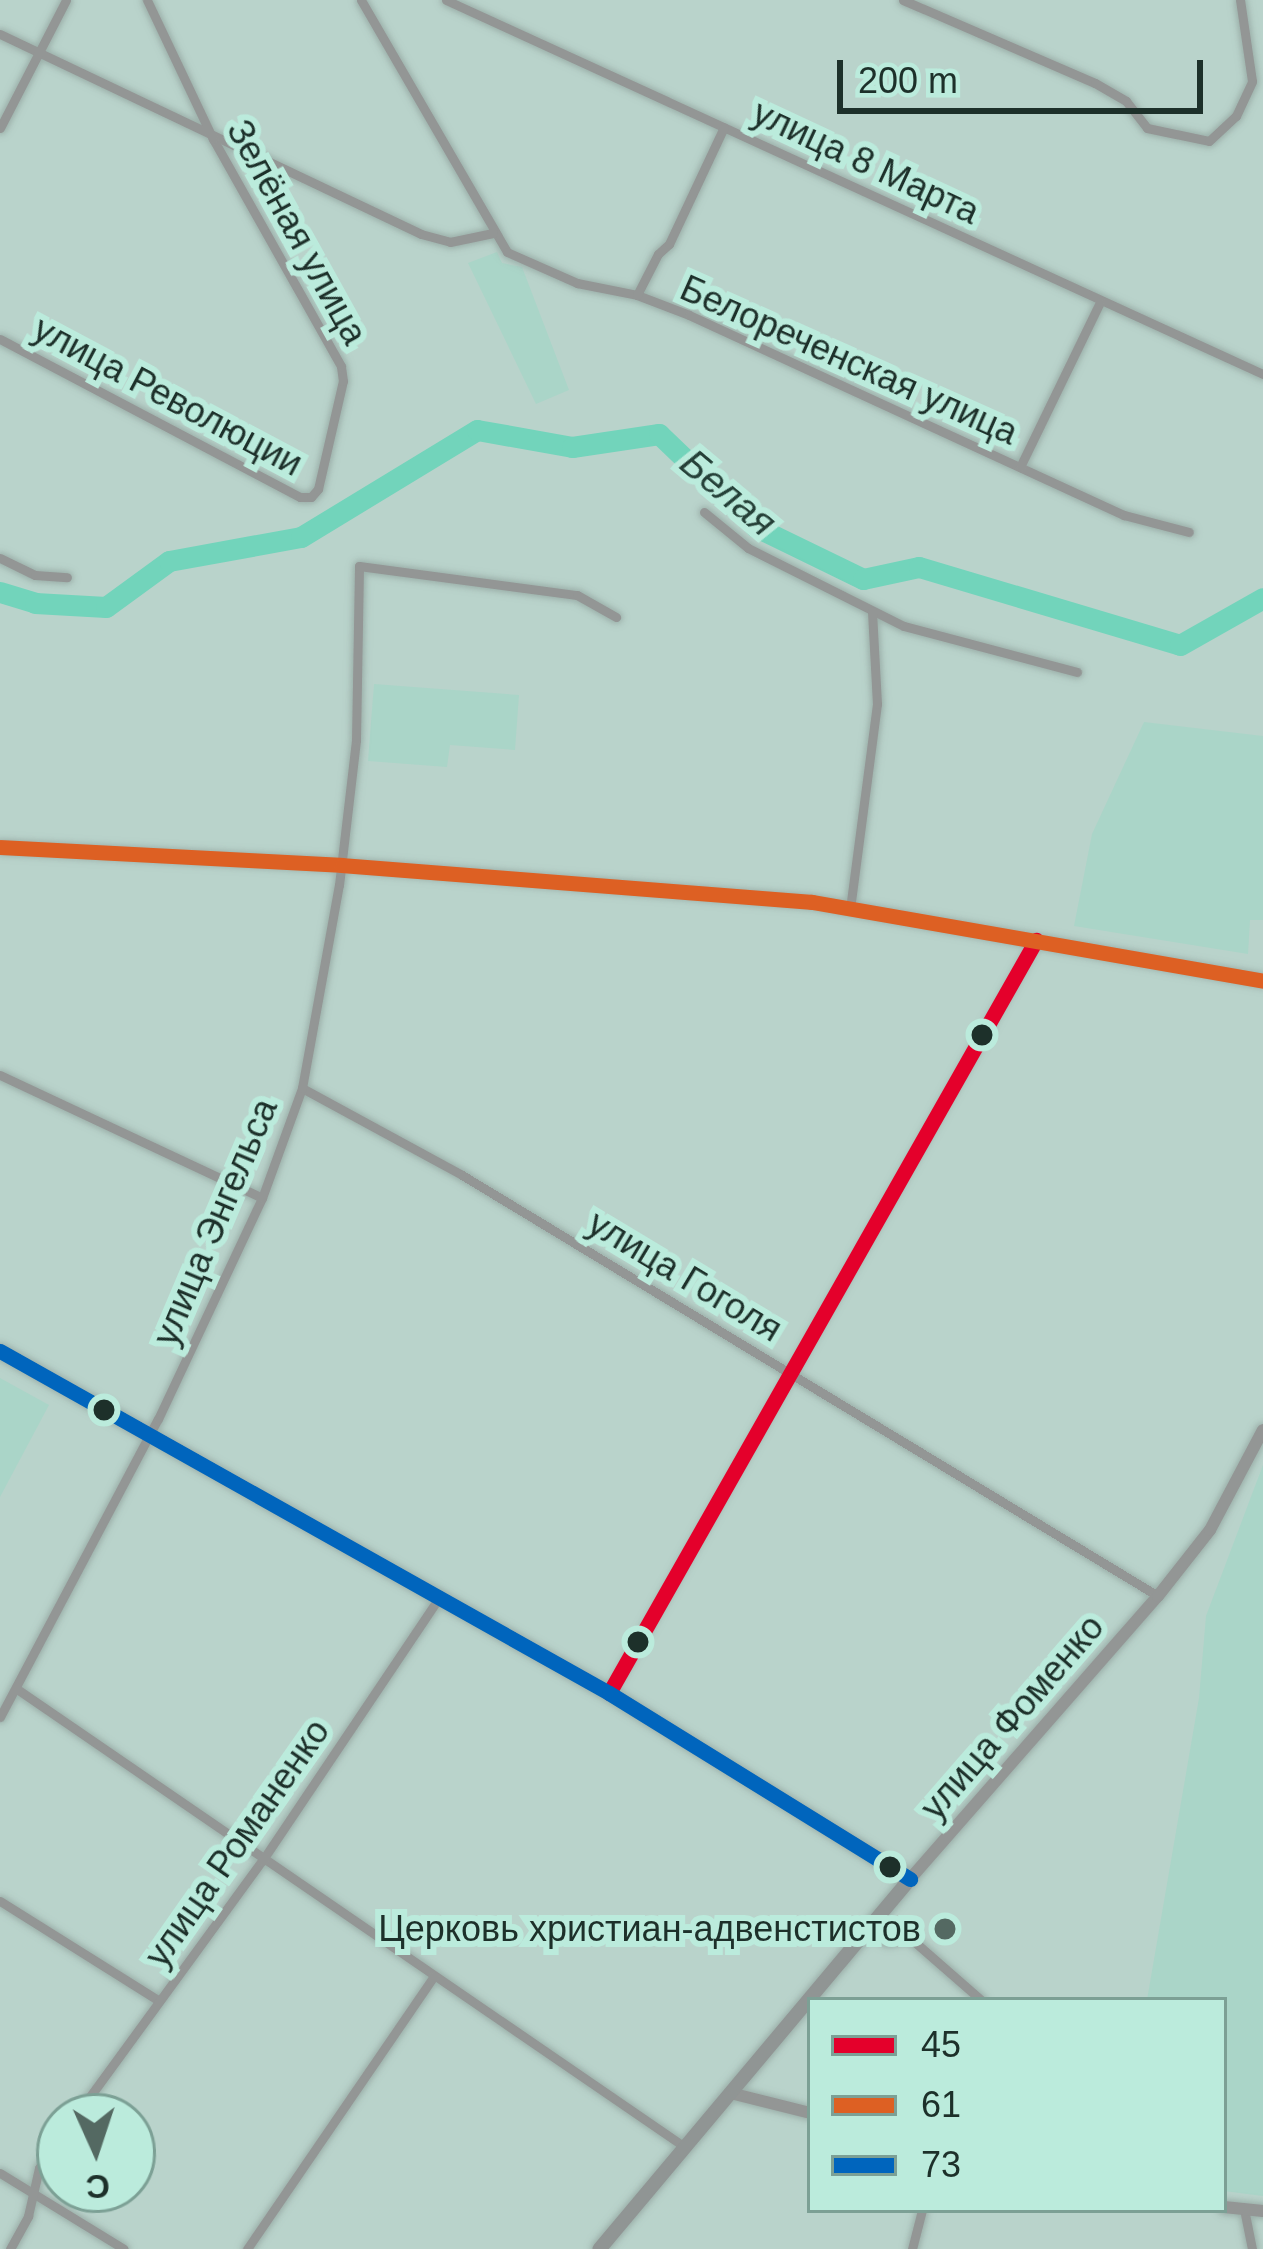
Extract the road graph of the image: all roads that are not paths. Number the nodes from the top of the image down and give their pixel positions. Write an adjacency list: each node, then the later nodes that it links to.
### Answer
1 (66, 0): 8 (street)
2 (147, 0): 11 (street, Зелёная улица)
3 (361, 0): 12 (street)
4 (446, 0): 10 (street, улица 8 Марта)
5 (903, 0): 6 (street)
6 (1240, 0)
7 (0, 34): 8 (street)
8 (38, 53): 9 (street); 11 (street)
9 (0, 128)
10 (724, 128): 13 (street); 14 (street, улица 8 Марта)
11 (213, 139): 12 (street); 18 (street, Зелёная улица)
12 (493, 233): 13 (street, Белореченская улица)
13 (638, 295): 17 (street, Белореченская улица)
14 (1100, 302): 16 (street, улица 8 Марта); 17 (street)
15 (0, 339): 18 (street, улица Революции)
16 (1263, 374)
17 (1020, 467): 20 (street, Белореченская улица)
18 (311, 497)
19 (704, 512): 23 (street)
20 (1189, 532)
21 (0, 558): 22 (street)
22 (67, 577)
23 (872, 611): 25 (street); 28 (street)
24 (616, 617): 27 (street, улица Энгельса)
25 (1077, 672)
26 (0, 847): 27 (street)
27 (342, 865): 28 (street); 32 (street, улица Энгельса)
28 (850, 909): 29 (street)
29 (1036, 940): 30 (street); 35 (street)
30 (1263, 982)
31 (0, 1075): 33 (street)
32 (302, 1088): 33 (street, улица Энгельса); 35 (street, улица Гоголя)
33 (262, 1198): 37 (street, улица Энгельса)
34 (0, 1351): 37 (main road)
35 (790, 1370): 38 (street, улица Гоголя); 41 (street)
36 (1263, 1430): 38 (street, улица Фоменко)
37 (148, 1439): 39 (main road); 40 (street, улица Энгельса)
38 (1158, 1596): 44 (street, улица Фоменко)
39 (440, 1598): 41 (main road); 43 (street, улица Романенко)
40 (17, 1689): 42 (street, улица Энгельса); 43 (street)
41 (608, 1693): 44 (main road)
42 (0, 1717)
43 (262, 1861): 47 (street); 50 (street, улица Романенко)
44 (910, 1879): 46 (main road, улица Фоменко)
45 (0, 1901): 50 (street)
46 (868, 1931): 48 (main road, улица Фоменко); 49 (street)
47 (434, 1976): 55 (street); 65 (street)
48 (812, 1997)
49 (978, 1997)
50 (158, 2000): 52 (street, улица Романенко)
51 (807, 2003): 53 (main road, улица Фоменко)
52 (93, 2093)
53 (730, 2093): 54 (street); 55 (main road, улица Фоменко)
54 (807, 2112)
55 (685, 2147): 66 (main road, улица Фоменко)
56 (0, 2174): 58 (street)
57 (36, 2182): 58 (street)
58 (33, 2195): 63 (street); 64 (street)
59 (1227, 2207): 60 (street)
60 (1244, 2209): 61 (street); 68 (street)
61 (1263, 2211)
62 (921, 2213): 67 (street)
63 (10, 2249)
64 (124, 2249)
65 (247, 2249)
66 (599, 2249)
67 (912, 2249)
68 (1252, 2249)

